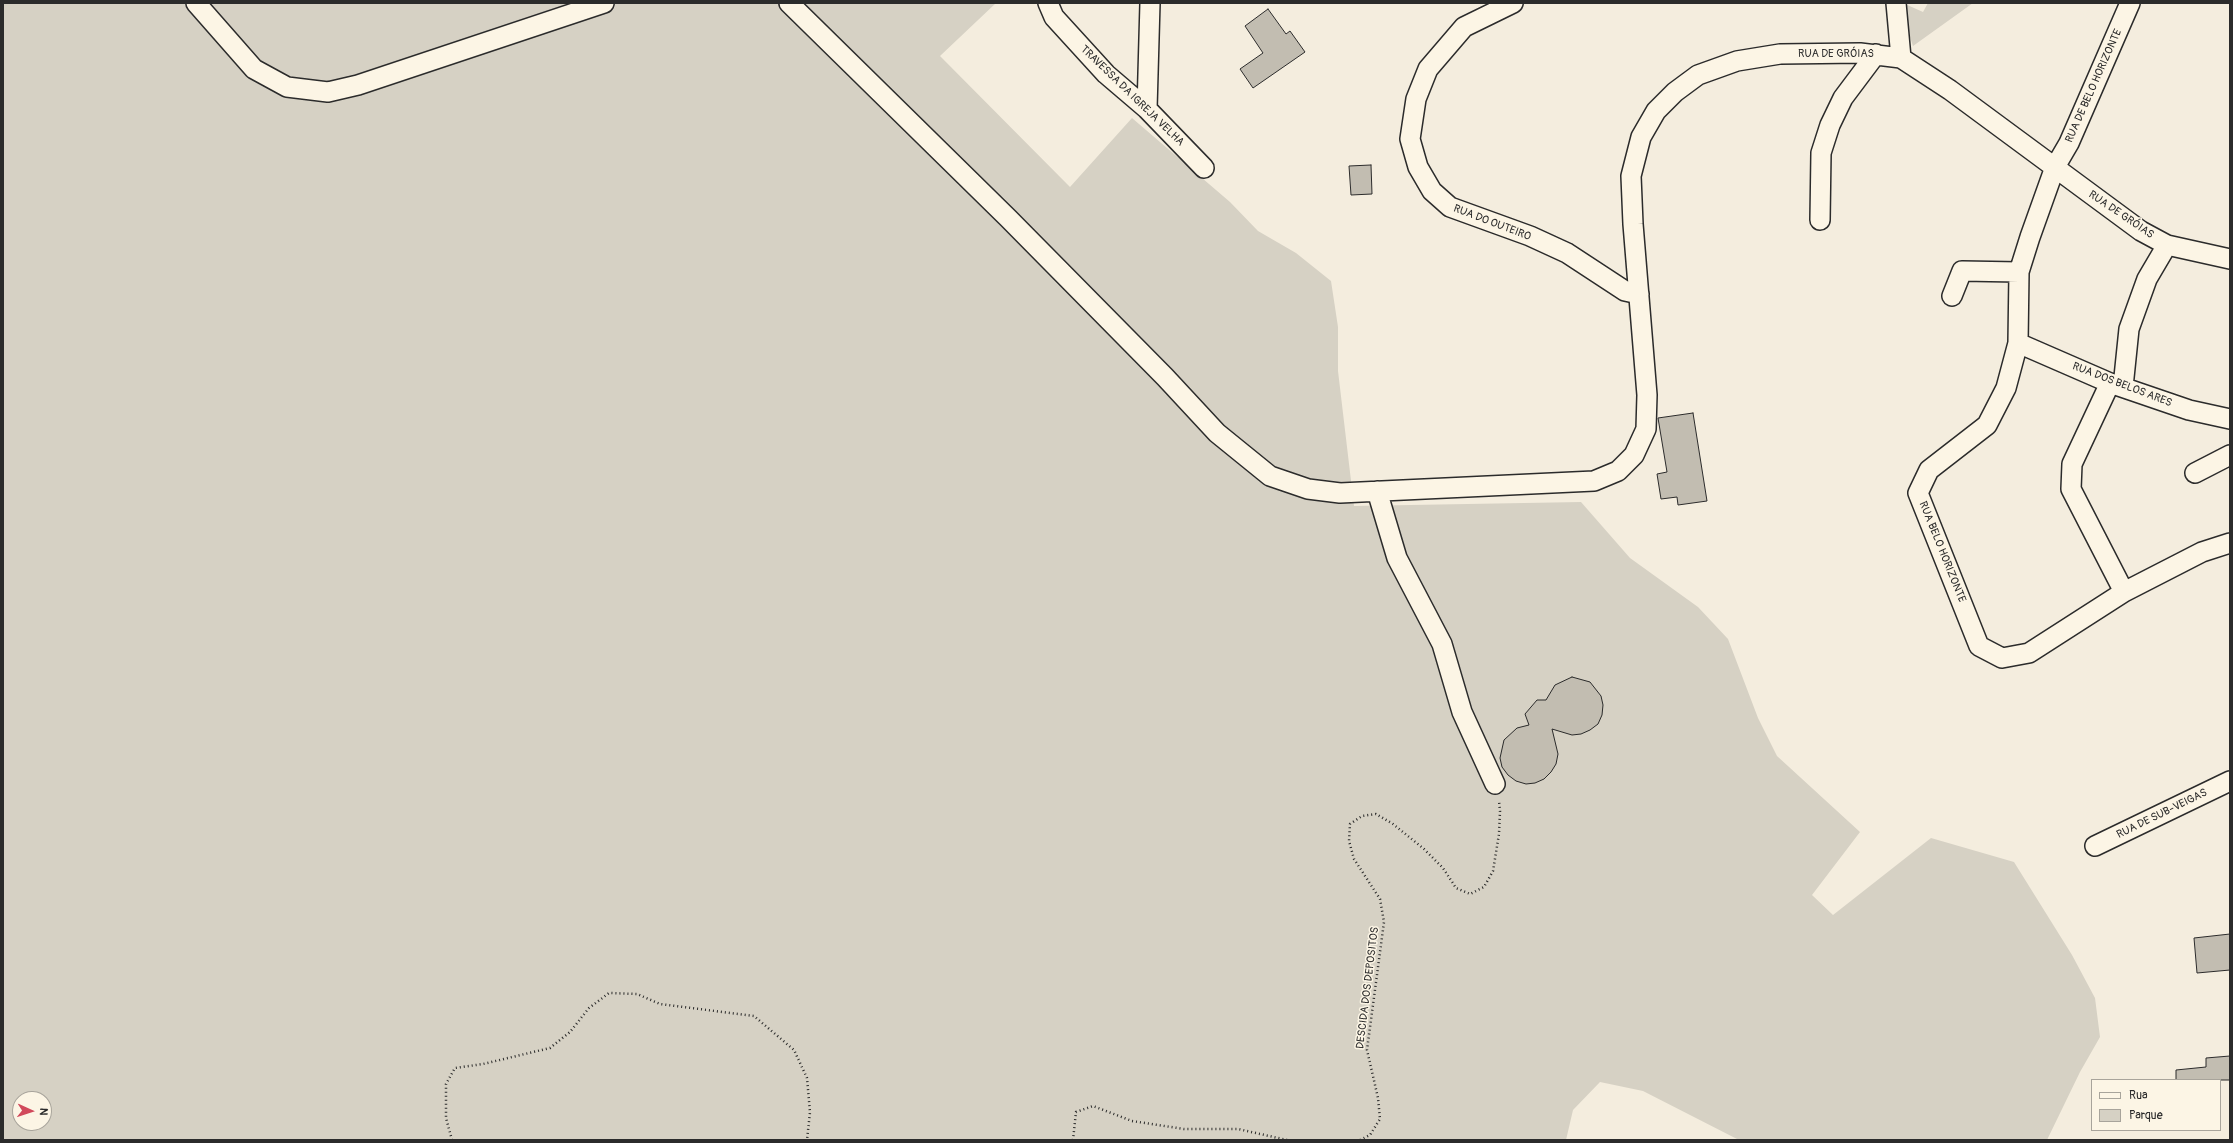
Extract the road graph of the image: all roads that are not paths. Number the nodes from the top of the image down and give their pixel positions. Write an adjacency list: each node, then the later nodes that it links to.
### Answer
1 (196, 3): 2 (street)
2 (604, 3)
3 (789, 3): 25 (street, RUA DE GRÓIAS)
4 (1048, 3): 11 (street, TRAVESSA DA IGREJA VELHA)
5 (1150, 3): 11 (street)
6 (1513, 3): 18 (street, RUA DO OUTEIRO)
7 (1896, 3): 10 (street)
8 (2130, 3): 13 (street, RUA DE BELO HORIZONTE)
9 (1876, 54): 10 (street, RUA DE GRÓIAS); 14 (street); 18 (street, RUA DE GRÓIAS)
10 (1901, 58): 13 (street, RUA DE GRÓIAS)
11 (1147, 109): 12 (street, TRAVESSA DA IGREJA VELHA)
12 (1204, 168)
13 (2055, 168): 15 (street, RUA DE GRÓIAS); 17 (street, RUA BELO HORIZONTE)
14 (1820, 220)
15 (2167, 245): 16 (street, RUA DE GRÓIAS); 21 (street)
16 (2230, 259)
17 (2020, 272): 19 (street); 20 (street, RUA BELO HORIZONTE)
18 (1639, 294): 25 (street, RUA DE GRÓIAS)
19 (1952, 296)
20 (2018, 343): 21 (street, RUA DOS BELOS ARES); 27 (street, RUA BELO HORIZONTE)
21 (2116, 385): 22 (street, RUA DOS BELOS ARES); 27 (street)
22 (2229, 424)
23 (2230, 455): 24 (street)
24 (2195, 473)
25 (1377, 492): 29 (street)
26 (2230, 543): 27 (street, RUA BELO HORIZONTE)
27 (2124, 592)
28 (2230, 781): 30 (street, RUA DE SUB-VEIGAS)
29 (1495, 784)
30 (2095, 846)

